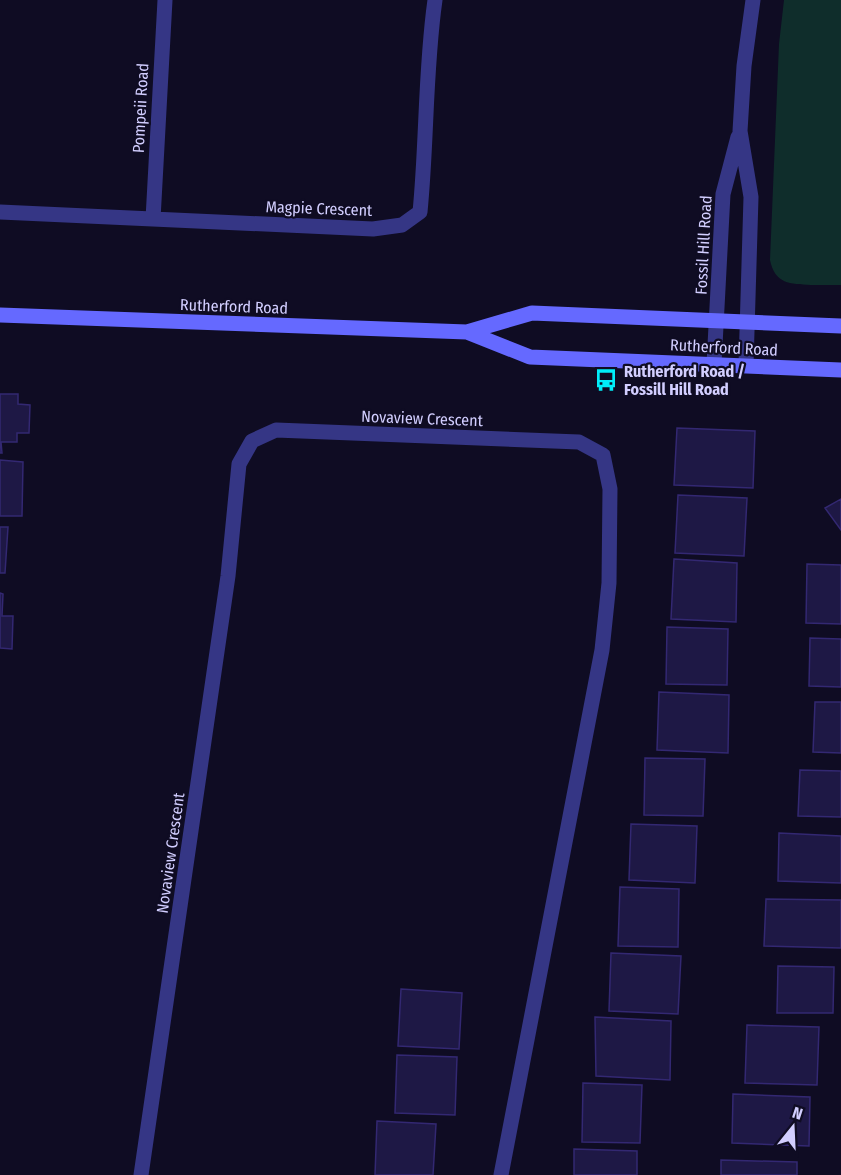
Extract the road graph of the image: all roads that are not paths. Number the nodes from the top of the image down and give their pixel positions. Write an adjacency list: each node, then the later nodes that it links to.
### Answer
1 (165, 0): 6 (street, Pompeii Road)
2 (435, 0): 6 (street, Magpie Crescent)
3 (753, 0): 4 (street, Fossil Hill Road)
4 (740, 131): 8 (street, Fossil Hill Road); 9 (street, Fossil Hill Road)
5 (0, 212): 6 (street, Magpie Crescent)
6 (153, 219)
7 (0, 315): 11 (main road, Rutherford Road)
8 (717, 321): 9 (main road, Rutherford Road); 11 (main road, Rutherford Road); 12 (street, Fossil Hill Road)
9 (748, 322): 10 (main road, Rutherford Road); 13 (street, Fossil Hill Road)
10 (841, 326)
11 (467, 332): 12 (main road, Rutherford Road)
12 (714, 364): 13 (main road, Rutherford Road)
13 (746, 365): 14 (main road, Rutherford Road)
14 (841, 370)
15 (141, 1175): 16 (street, Novaview Crescent)
16 (501, 1175)

